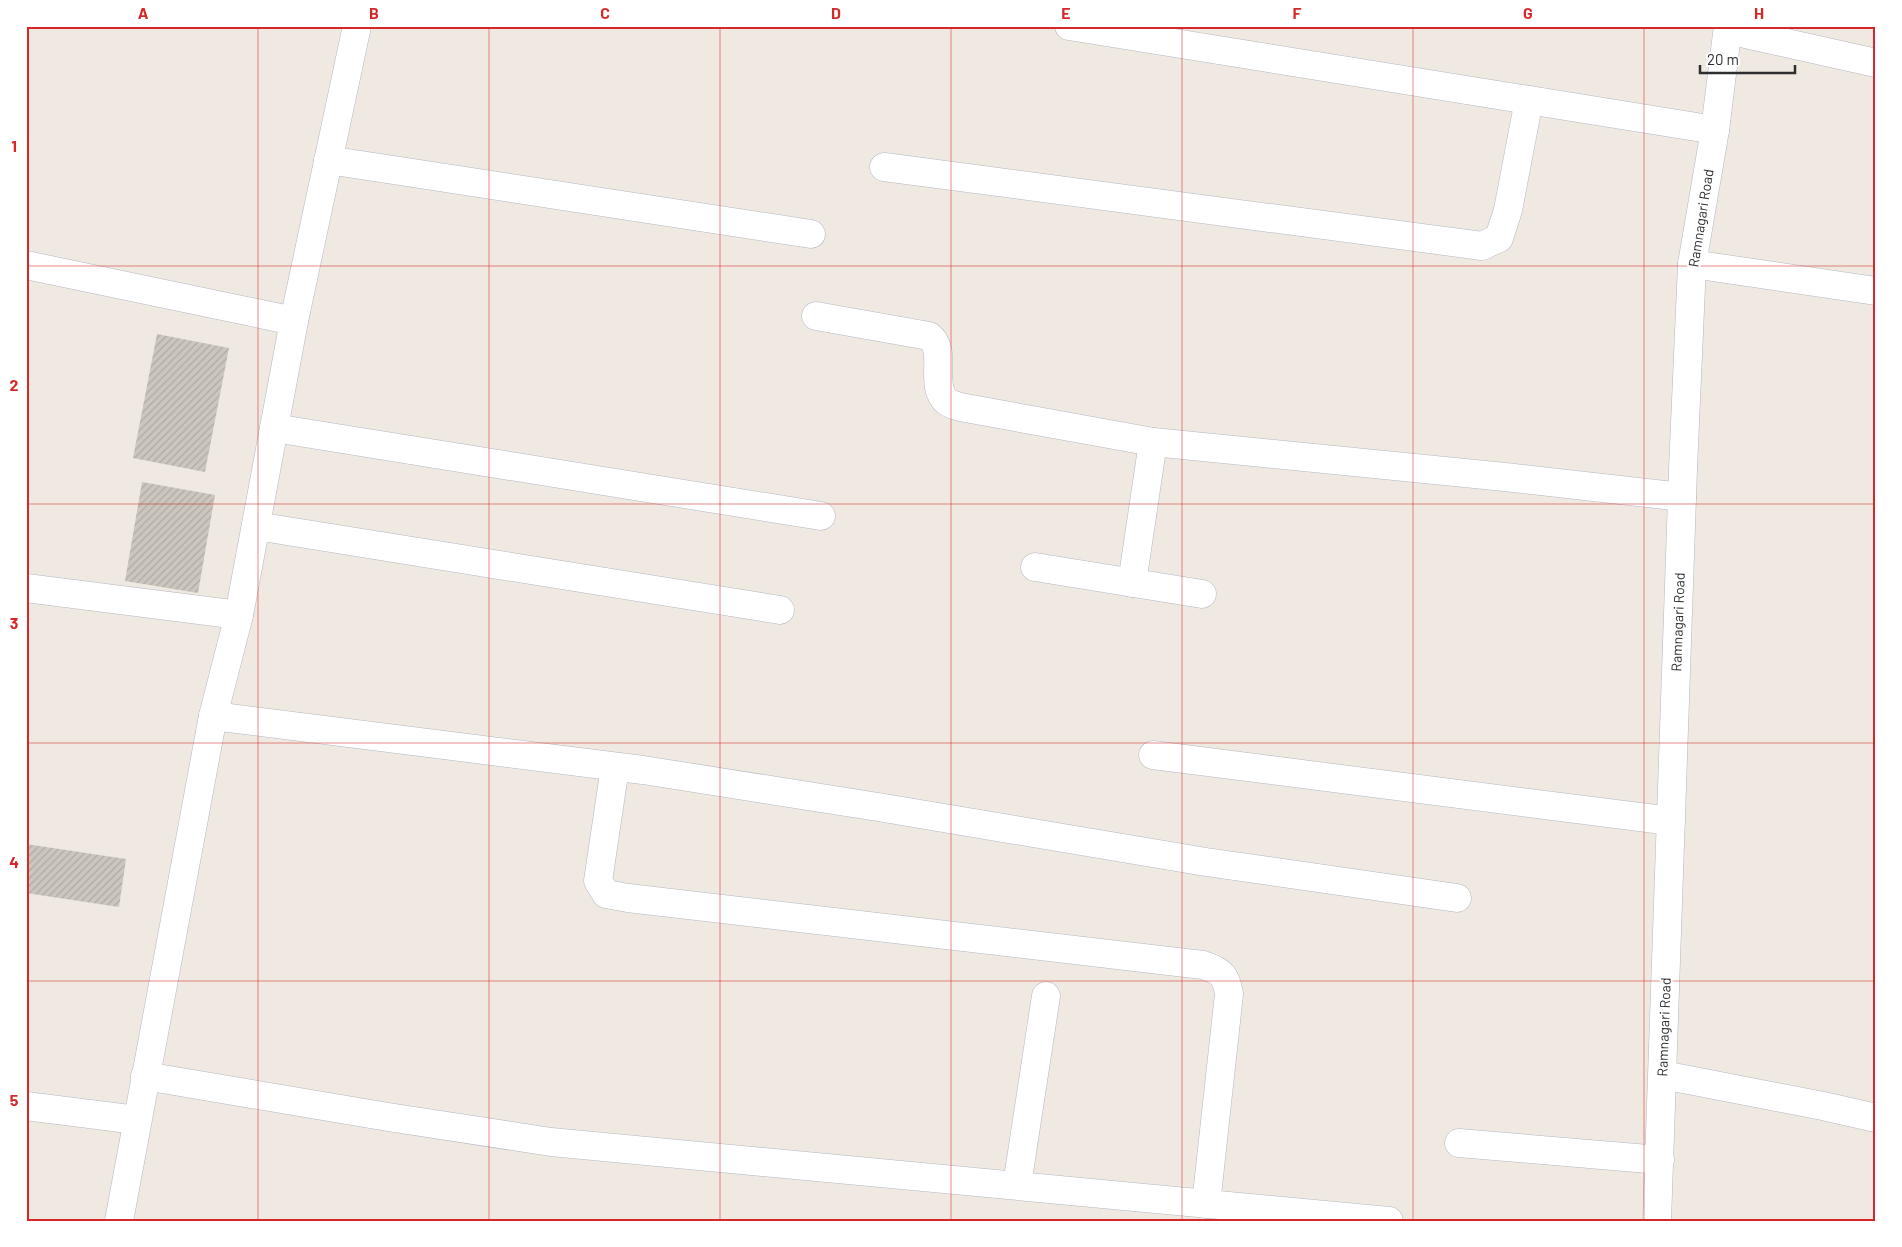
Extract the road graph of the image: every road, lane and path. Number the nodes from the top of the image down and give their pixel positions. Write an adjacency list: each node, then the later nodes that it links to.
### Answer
1 (356, 26): 7 (street)
2 (1069, 26): 5 (street)
3 (1728, 28): 4 (street); 6 (street, Ramnagari Road)
4 (1876, 63)
5 (1529, 100): 6 (street); 8 (street)
6 (1716, 130): 10 (street, Ramnagari Road)
7 (328, 160): 9 (street); 14 (street)
8 (884, 167)
9 (811, 234)
10 (1692, 264): 12 (street); 17 (street, Ramnagari Road)
11 (26, 265): 14 (street)
12 (1876, 291)
13 (816, 316): 16 (street)
14 (294, 321): 15 (street)
15 (274, 428): 18 (street); 19 (street)
16 (1154, 442): 17 (street); 21 (street)
17 (1682, 497): 29 (street, Ramnagari Road)
18 (821, 516)
19 (256, 526): 24 (street); 25 (street)
20 (1035, 567): 21 (street)
21 (1132, 583): 23 (street)
22 (26, 588): 25 (street)
23 (1202, 594)
24 (780, 610)
25 (239, 615): 26 (street)
26 (212, 716): 28 (street); 33 (street)
27 (1152, 755): 29 (street)
28 (615, 767): 30 (street); 40 (street)
29 (1671, 821): 32 (street, Ramnagari Road)
30 (1457, 898)
31 (1046, 996): 39 (street)
32 (1662, 1075): 35 (street); 38 (street, Ramnagari Road)
33 (145, 1076): 36 (street); 39 (street)
34 (26, 1106): 36 (street)
35 (1876, 1118)
36 (137, 1120): 41 (street)
37 (1459, 1143): 38 (street)
38 (1660, 1160): 43 (street, Ramnagari Road)
39 (1017, 1185): 40 (street)
40 (1206, 1204): 42 (street)
41 (119, 1221)
42 (1389, 1221)
43 (1657, 1221)

